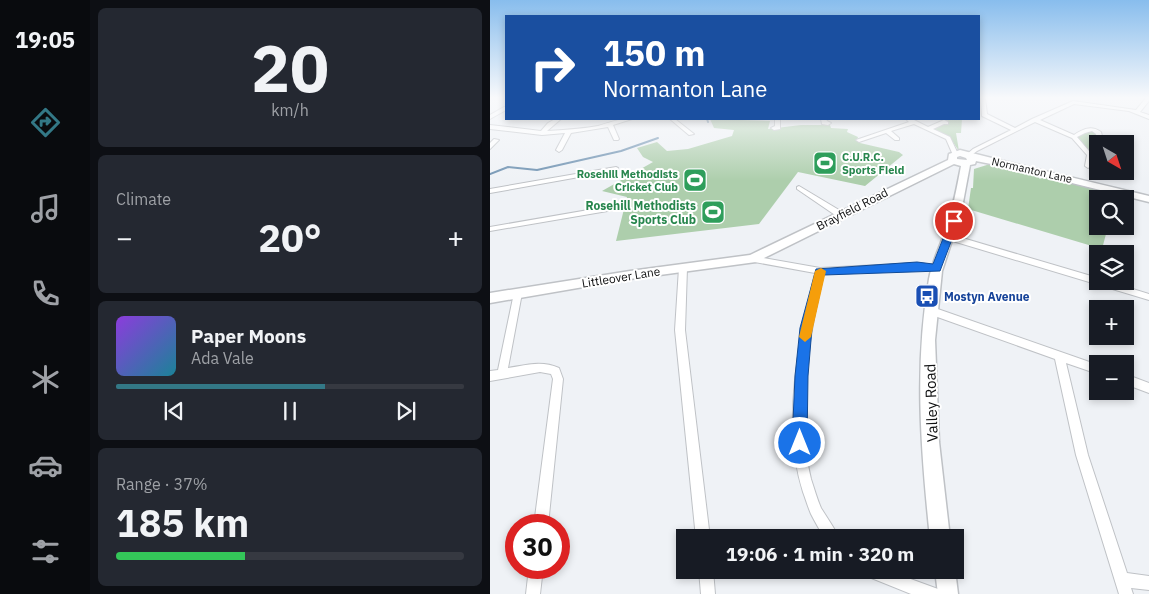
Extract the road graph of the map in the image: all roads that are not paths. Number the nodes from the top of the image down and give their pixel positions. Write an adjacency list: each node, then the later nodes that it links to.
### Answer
1 (550, 126): 18 (street)
2 (600, 126): 16 (street)
3 (611, 126): 22 (street)
4 (681, 126): 19 (street)
5 (778, 126): 13 (street)
6 (904, 126): 17 (street)
7 (921, 126): 14 (street)
8 (934, 126): 14 (street)
9 (1005, 126): 15 (street)
10 (1023, 126): 15 (street)
11 (1047, 126): 21 (street)
12 (490, 127): 18 (street)
13 (774, 128)
14 (927, 129): 29 (street)
15 (1014, 130): 30 (street)
16 (568, 131): 18 (street); 27 (street)
17 (887, 132): 23 (street); 25 (street)
18 (542, 133)
19 (691, 134)
20 (1099, 135): 21 (street)
21 (1074, 137): 28 (street)
22 (616, 139)
23 (896, 139)
24 (496, 140): 26 (street)
25 (859, 140)
26 (490, 148)
27 (559, 150)
28 (1089, 153)
29 (954, 157): 30 (street, Normanton Lane); 38 (street, Brayfield Road)
30 (969, 159): 36 (street, Normanton Lane); 40 (street)
31 (1089, 160): 32 (street)
32 (1088, 166)
33 (616, 169): 35 (street)
34 (799, 188): 38 (street)
35 (490, 191)
36 (1149, 199)
37 (623, 206): 39 (street)
38 (841, 215): 41 (street, Brayfield Road)
39 (490, 229)
40 (949, 237): 43 (street); 46 (street)
41 (752, 259): 42 (street, Littleover Lane); 44 (street)
42 (683, 268): 45 (street, Littleover Lane); 56 (street)
43 (936, 268): 44 (street); 48 (street, Valley Road)
44 (820, 272): 57 (street)
45 (518, 293): 47 (street, Littleover Lane); 51 (street)
46 (1149, 297)
47 (490, 298)
48 (932, 311): 49 (street); 58 (street, Valley Road)
49 (1059, 356): 50 (street); 64 (street)
50 (1089, 367)
51 (502, 374): 52 (street); 55 (street)
52 (490, 376)
53 (1134, 382): 54 (street)
54 (1149, 388)
55 (542, 514)
56 (702, 529)
57 (826, 529)
58 (939, 529)
59 (535, 579): 65 (street)
60 (707, 579): 66 (street)
61 (891, 579): 67 (street)
62 (946, 579): 68 (street)
63 (1149, 583): 64 (street)
64 (1124, 587)
65 (533, 594)
66 (708, 594)
67 (933, 594)
68 (948, 594)

